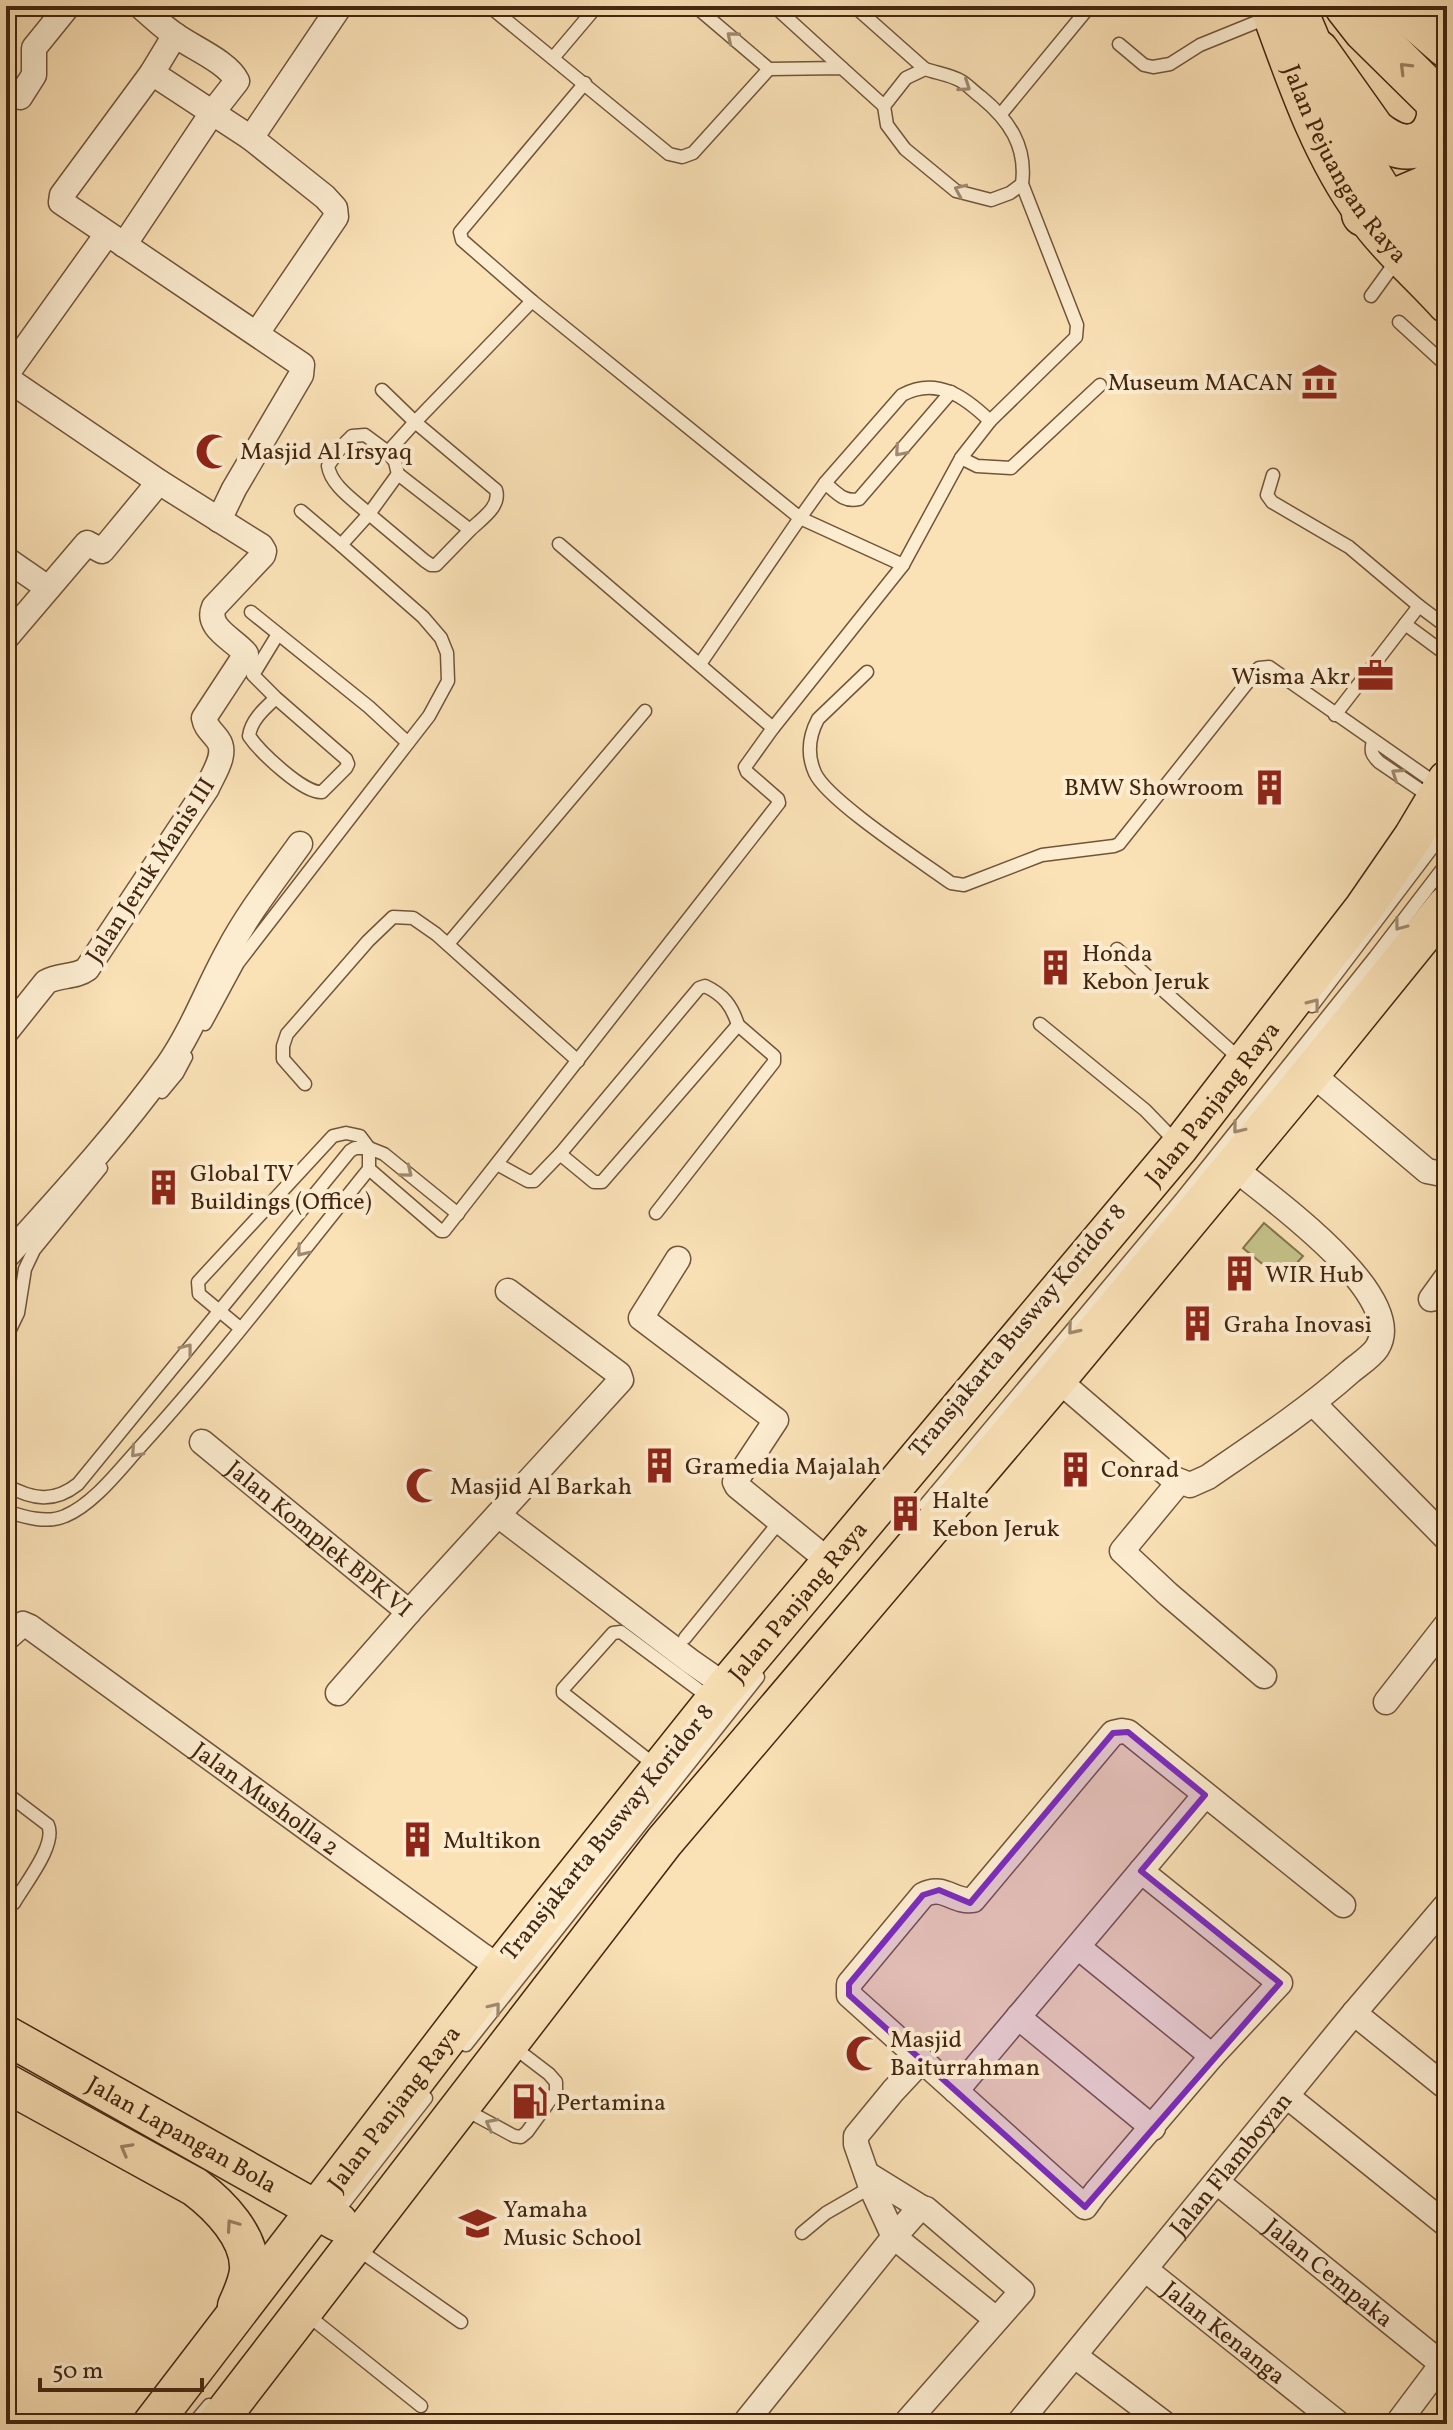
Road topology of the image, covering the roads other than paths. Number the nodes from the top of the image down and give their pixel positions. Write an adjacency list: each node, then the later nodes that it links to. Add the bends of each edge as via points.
1 (68, 6): 23 (street, via 34,48 34,75)
2 (140, 6): 13 (street)
3 (340, 6): 27 (street)
4 (489, 6): 17 (lane)
5 (597, 6): 17 (lane)
6 (695, 6): 19 (lane, one-way to 6)
7 (774, 6): 18 (lane)
8 (854, 6): 20 (lane)
9 (1090, 6): 26 (lane)
10 (1347, 6): 16 (highway, one-way to 10, via 1381,138 1412,146 1422,143 1439,122 1440,106 1434,97)
11 (1402, 6): 15 (highway)
12 (1279, 9): 14 (lane, via 1170,64 1144,65); 16 (main road, Jalan Pejuangan Raya); 31 (main road, Jalan Pejuangan Raya, via 1316,129 1335,167)
13 (175, 35): 21 (street); 25 (street, via 237,81)
14 (1119, 44)
15 (1447, 45)
16 (1317, 52): 31 (main road, Jalan Pejuangan Raya, via 1358,148)
17 (553, 58): 22 (lane)
18 (842, 68): 19 (lane); 24 (lane)
19 (769, 69): 22 (lane, via 693,153 682,157 669,154)
20 (925, 69): 24 (lane, via 906,78); 26 (lane, one-way to 26, via 961,81)
21 (152, 73): 25 (street); 32 (street, via 62,195 65,206)
22 (585, 83): 35 (lane, via 460,232 462,240)
23 (20, 97)
24 (884, 106): 29 (lane, one-way to 24, via 991,200 956,191 897,140)
25 (212, 113): 27 (street); 32 (street)
26 (1001, 114): 29 (lane, via 1021,155)
27 (251, 138): 38 (street, via 325,197 336,217)
28 (1447, 172): 31 (highway, via 1426,188)
29 (1022, 184): 44 (lane, via 1077,325 1076,337)
30 (1447, 197): 33 (highway)
31 (1377, 209): 33 (main road, Jalan Pejuangan Raya)
32 (116, 239): 38 (street); 40 (street)
33 (1428, 261): 34 (lane); 36 (main road, Jalan Pejuangan Raya)
34 (1371, 296)
35 (532, 301): 45 (lane); 54 (lane)
36 (1447, 304)
37 (1399, 322): 39 (lane)
38 (257, 333): 55 (street, via 297,360 301,375)
39 (1447, 366)
40 (6, 377): 50 (street, Jalan Jeruk Manis III)
41 (1100, 385): 47 (lane, via 1011,468 977,466)
42 (382, 390): 45 (lane)
43 (951, 392): 44 (lane); 51 (lane, via 915,388 902,395); 51 (lane, one-way to 51, via 859,499 843,498)
44 (990, 421): 47 (lane)
45 (415, 422): 46 (lane); 56 (lane, via 496,490 496,504)
46 (388, 452): 48 (lane); 53 (lane, via 365,435 352,436 328,466 337,484)
47 (961, 458): 60 (lane)
48 (398, 474): 53 (lane); 56 (lane)
49 (1273, 475): 62 (lane, via 1267,495 1272,502 1349,547)
50 (159, 482): 55 (street, Jalan Jeruk Manis III); 61 (street, via 102,551 87,543)
51 (825, 483): 54 (lane)
52 (301, 511): 58 (lane)
53 (369, 514): 56 (lane, via 431,565); 58 (lane)
54 (800, 518): 60 (lane); 69 (lane)
55 (219, 520): 85 (street, Jalan Jeruk Manis III, via 264,551 210,615 246,654 204,718 219,741 221,757 207,788 87,969 46,982)
56 (470, 530)
57 (559, 544): 69 (lane)
58 (341, 545): 75 (lane, via 423,617 447,653 448,681)
59 (6, 559): 61 (street)
60 (903, 565): 74 (lane)
61 (48, 588): 67 (street)
62 (1419, 606): 64 (lane); 65 (lane)
63 (251, 612): 66 (lane)
64 (1405, 624): 68 (lane); 73 (lane)
65 (1447, 627)
66 (278, 634): 71 (lane, via 253,675); 75 (lane)
67 (6, 638)
68 (1447, 655)
69 (700, 664): 74 (lane)
70 (867, 672): 73 (lane, via 813,729 810,749 816,776 850,809 951,883 964,885 1042,855 1119,844 1259,668 1269,667)
71 (276, 698): 71 (lane, via 346,759 346,768 322,792 312,792 291,776 249,736 261,712)
72 (645, 711): 80 (lane)
73 (1335, 715): 76 (lane, via 1373,741 1371,750 1379,762)
74 (773, 728): 86 (lane, via 745,767 779,803)
75 (408, 743): 105 (lane, via 238,963 177,1074 34,1250 25,1269)
76 (1443, 799): 82 (lane, one-way to 76); 87 (main road, Jalan Panjang Raya)
77 (300, 844): 99 (street, via 228,949 168,1065)
78 (1447, 863): 116 (lane, Transjakarta Busway Koridor 8, one-way to 116, via 1191,1187)
79 (1447, 905): 88 (main road, Jalan Panjang Raya)
80 (448, 944): 86 (lane); 89 (lane, via 413,918 393,917 368,941 287,1034 283,1059)
81 (1117, 949): 87 (lane)
82 (1305, 1015)
83 (1040, 1024): 90 (lane, via 1145,1110)
84 (738, 1025): 92 (lane, via 602,1182 594,1182); 92 (lane, via 724,997 699,988); 97 (lane, via 774,1056 774,1062)
85 (6, 1032)
86 (578, 1061): 93 (lane)
87 (1245, 1064): 90 (main road, Jalan Panjang Raya)
88 (1311, 1073): 94 (main road, Jalan Panjang Raya); 96 (street, via 1427,1171)
89 (305, 1084)
90 (1180, 1146): 119 (main road, Jalan Panjang Raya)
91 (369, 1148): 95 (lane); 98 (lane, one-way to 98, via 384,1154); 104 (lane, via 350,1151); 104 (lane, via 360,1136 333,1136 198,1282 199,1294)
92 (560, 1154): 93 (lane, via 534,1181)
93 (497, 1164): 98 (lane)
94 (1234, 1168): 109 (main road, Jalan Panjang Raya); 110 (street, via 1340,1256 1380,1313 1377,1349)
95 (369, 1169): 98 (lane, via 441,1231); 107 (lane, one-way to 107)
96 (1447, 1175)
97 (656, 1213)
98 (458, 1214)
99 (6, 1257)
100 (678, 1259): 117 (street, via 641,1318 776,1420 735,1482)
101 (1447, 1277): 103 (street)
102 (508, 1291): 115 (street, Jalan Komplek BPK VI, via 621,1380)
103 (1431, 1299)
104 (218, 1310): 107 (lane); 113 (lane, one-way to 104, via 52,1499 78,1484)
105 (18, 1313): 106 (lane); 108 (lane)
106 (6, 1322)
107 (240, 1328): 114 (lane, one-way to 114, via 161,1425 78,1508 51,1520)
108 (6, 1338)
109 (1057, 1379): 112 (street); 142 (main road, Jalan Panjang Raya, via 664,1842)
110 (1313, 1403): 112 (street, via 1208,1477 1190,1485); 118 (street)
111 (202, 1442): 120 (street, Jalan Komplek BPK VI)
112 (1179, 1482): 125 (street, via 1122,1551)
113 (6, 1485)
114 (6, 1511)
115 (498, 1515): 120 (street, Jalan Komplek BPK VI); 127 (street, via 690,1661)
116 (915, 1517)
117 (780, 1521): 119 (street); 122 (lane)
118 (1447, 1539)
119 (830, 1562): 127 (main road, Jalan Panjang Raya)
120 (409, 1612): 126 (street)
121 (1447, 1624): 128 (street)
122 (685, 1638)
123 (6, 1639): 138 (street, Jalan Musholla 2, via 23,1624 30,1627)
124 (769, 1664): 143 (lane, Transjakarta Busway Koridor 8, one-way to 124)
125 (1264, 1676)
126 (338, 1693)
127 (720, 1693): 129 (main road, Jalan Panjang Raya); 129 (lane, via 621,1632 613,1633 563,1689)
128 (1386, 1702)
129 (660, 1769): 138 (main road, Jalan Panjang Raya)
130 (6, 1793): 133 (lane, via 51,1831 48,1846)
131 (1205, 1795): 132 (street); 135 (street); 145 (street, via 1128,1732 1113,1733 973,1900 939,1890 923,1895 848,1990 852,2000)
132 (1141, 1871): 137 (street); 144 (street, via 1280,1983)
133 (14, 1903)
134 (1447, 1904): 136 (street, Jalan Flamboyan)
135 (1343, 1905)
136 (1438, 1932): 139 (street, Jalan Flamboyan)
137 (1078, 1947): 140 (street); 144 (street)
138 (501, 1968): 156 (main road, Jalan Panjang Raya)
139 (1354, 2013): 147 (street); 149 (street, Jalan Flamboyan)
140 (1018, 2017): 148 (street); 151 (street)
141 (6, 2035): 152 (main road, Jalan Lapangan Bola)
142 (509, 2043): 150 (main road, Jalan Panjang Raya); 150 (lane, one-way to 150, via 556,2082 556,2092 527,2132 514,2136)
143 (459, 2054)
144 (1212, 2056): 151 (street)
145 (921, 2061): 148 (street); 153 (street, via 856,2136)
146 (6, 2083): 164 (main road, Jalan Lapangan Bola, one-way to 146, via 249,2270 239,2233 224,2213 195,2187)
147 (1447, 2088)
148 (956, 2091): 151 (street, via 1085,2207)
149 (1288, 2097): 154 (street, Jalan Flamboyan); 157 (street)
150 (445, 2099): 156 (main road, Jalan Panjang Raya)
151 (1153, 2128)
152 (238, 2167): 156 (main road, Jalan Lapangan Bola); 156 (main road, via 276,2176 310,2176 340,2167)
153 (869, 2181): 155 (street); 158 (lane); 159 (street)
154 (1217, 2182): 160 (street, Jalan Flamboyan); 166 (street, Jalan Cempaka)
155 (922, 2208): 159 (street); 162 (street, via 1022,2291)
156 (346, 2214): 161 (main road, Jalan Panjang Raya); 163 (lane); 164 (main road, Jalan Panjang Raya)
157 (1447, 2225)
158 (802, 2233)
159 (894, 2237): 162 (street); 171 (street)
160 (1146, 2270): 165 (street, Jalan Flamboyan); 175 (street, Jalan Kenanga)
161 (302, 2311): 167 (lane); 168 (main road, Jalan Panjang Raya)
162 (996, 2319): 172 (street)
163 (461, 2322)
164 (230, 2324): 169 (main road, Jalan Panjang Raya)
165 (1075, 2356): 173 (street, Jalan Flamboyan); 174 (street)
166 (1444, 2364): 176 (street)
167 (421, 2406)
168 (218, 2407): 170 (lane)
169 (152, 2424)
170 (193, 2424)
171 (744, 2424)
172 (905, 2424)
173 (1018, 2424)
174 (1165, 2424)
175 (1339, 2424)
176 (1397, 2424)

